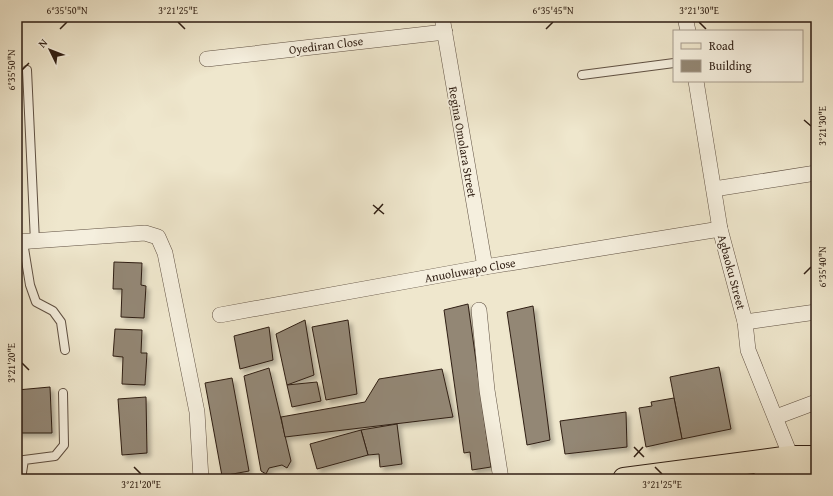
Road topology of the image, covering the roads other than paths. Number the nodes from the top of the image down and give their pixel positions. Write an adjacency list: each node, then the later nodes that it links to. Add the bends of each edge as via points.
1 (442, 17): 4 (street, Regina Omolara Street)
2 (686, 17): 3 (street)
3 (688, 30)
4 (445, 32): 5 (street, Oyediran Close); 14 (street, Regina Omolara Street)
5 (207, 59)
6 (673, 63): 8 (lane)
7 (27, 70): 13 (lane)
8 (582, 75)
9 (696, 82): 11 (street, Agbaoku Street)
10 (816, 173): 11 (street)
11 (714, 189): 12 (street, Agbaoku Street)
12 (720, 229): 14 (street, Anuoluwapo Close); 18 (street, Agbaoku Street)
13 (25, 242): 19 (lane, via 30,285 36,302 52,311 61,322); 28 (street, via 144,233 158,237 165,253 197,412)
14 (485, 267): 17 (street, Anuoluwapo Close)
15 (479, 310): 29 (street, via 487,390)
16 (816, 312): 18 (street)
17 (220, 315)
18 (745, 322): 22 (street, Agbaoku Street, via 748,350)
19 (65, 350)
20 (63, 393): 25 (lane, via 64,445 55,456)
21 (816, 402): 22 (street)
22 (776, 417): 23 (street, Agbaoku Street)
23 (791, 457): 24 (main road); 30 (main road)
24 (816, 457)
25 (21, 460): 27 (lane)
26 (816, 475): 31 (main road)
27 (21, 479)
28 (201, 479)
29 (501, 479)
30 (624, 479)
31 (764, 479)

